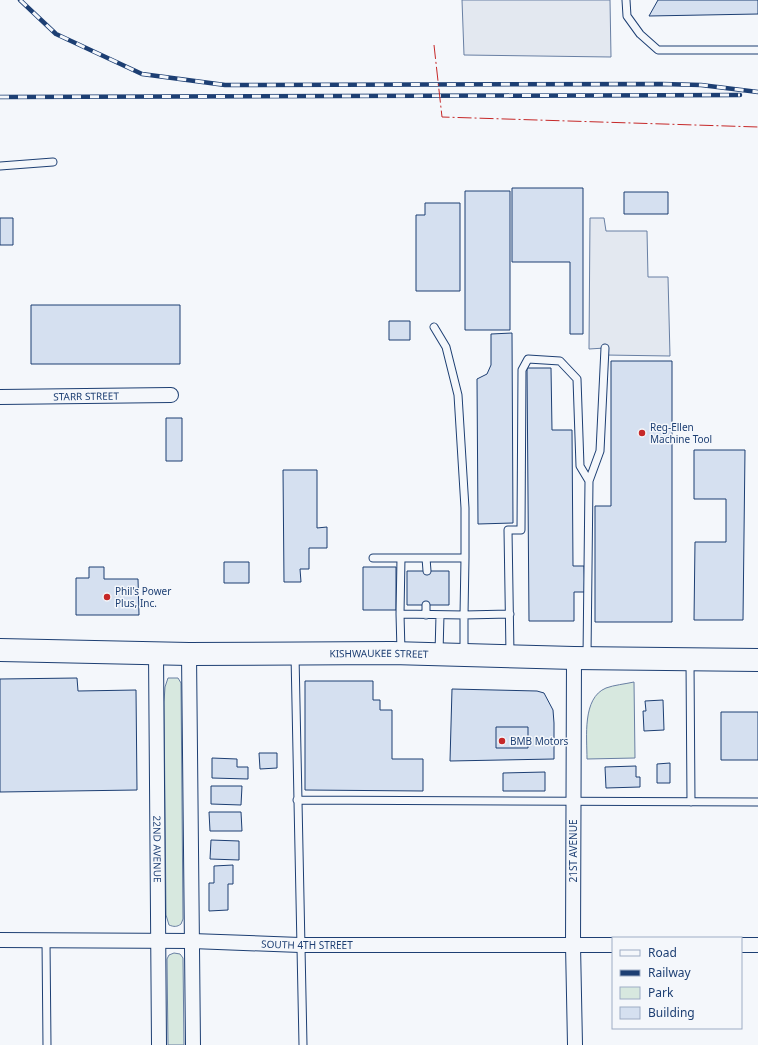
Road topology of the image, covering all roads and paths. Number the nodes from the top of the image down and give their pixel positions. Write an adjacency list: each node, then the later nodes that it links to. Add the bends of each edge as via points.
1 (626, 0): 2 (lane, via 627,16 640,34 658,50)
2 (758, 50)
3 (53, 162): 4 (lane)
4 (0, 166)
5 (434, 328): 13 (lane, via 446,347 458,395 465,508)
6 (605, 348): 9 (lane, via 600,451)
7 (172, 396): 8 (street, STARR STREET)
8 (0, 397)
9 (589, 482): 17 (lane, via 580,466 577,379 560,362 528,359 522,370 521,530 508,530); 29 (lane)
10 (374, 558): 11 (lane)
11 (401, 558): 12 (lane); 16 (lane)
12 (426, 558): 13 (lane); 14 (lane)
13 (465, 558): 20 (lane)
14 (426, 571)
15 (426, 605): 18 (lane)
16 (400, 614): 18 (lane); 24 (lane)
17 (510, 614): 20 (lane); 28 (lane)
18 (426, 615): 19 (lane)
19 (440, 615): 20 (lane); 26 (lane)
20 (464, 616): 27 (lane)
21 (0, 650): 22 (main road, KISHWAUKEE STREET)
22 (156, 653): 25 (main road, KISHWAUKEE STREET); 38 (street, 22ND AVENUE)
23 (295, 653): 24 (main road, KISHWAUKEE STREET); 25 (main road, KISHWAUKEE STREET); 32 (lane)
24 (402, 653): 26 (main road, KISHWAUKEE STREET)
25 (189, 654): 39 (street)
26 (439, 654): 27 (main road, KISHWAUKEE STREET)
27 (464, 655): 28 (main road, KISHWAUKEE STREET)
28 (510, 656): 29 (main road, KISHWAUKEE STREET)
29 (580, 658): 30 (main road, KISHWAUKEE STREET); 33 (street, 21ST AVENUE)
30 (690, 659): 31 (main road, KISHWAUKEE STREET); 34 (lane)
31 (758, 660)
32 (297, 800): 33 (lane); 40 (lane)
33 (573, 801): 34 (lane); 41 (street, 21ST AVENUE)
34 (691, 802): 35 (lane)
35 (758, 802)
36 (0, 940): 37 (street, SOUTH 4TH STREET)
37 (46, 940): 38 (street, SOUTH 4TH STREET); 45 (lane)
38 (158, 940): 39 (street, SOUTH 4TH STREET); 46 (street, 22ND AVENUE)
39 (192, 940): 40 (street, SOUTH 4TH STREET); 47 (street)
40 (300, 945): 41 (street, SOUTH 4TH STREET); 48 (lane)
41 (573, 945): 42 (street, SOUTH 4TH STREET); 49 (street, 21ST AVENUE)
42 (612, 945)
43 (742, 945): 44 (street)
44 (758, 945)
45 (47, 1045)
46 (158, 1045)
47 (193, 1045)
48 (303, 1045)
49 (575, 1045)

